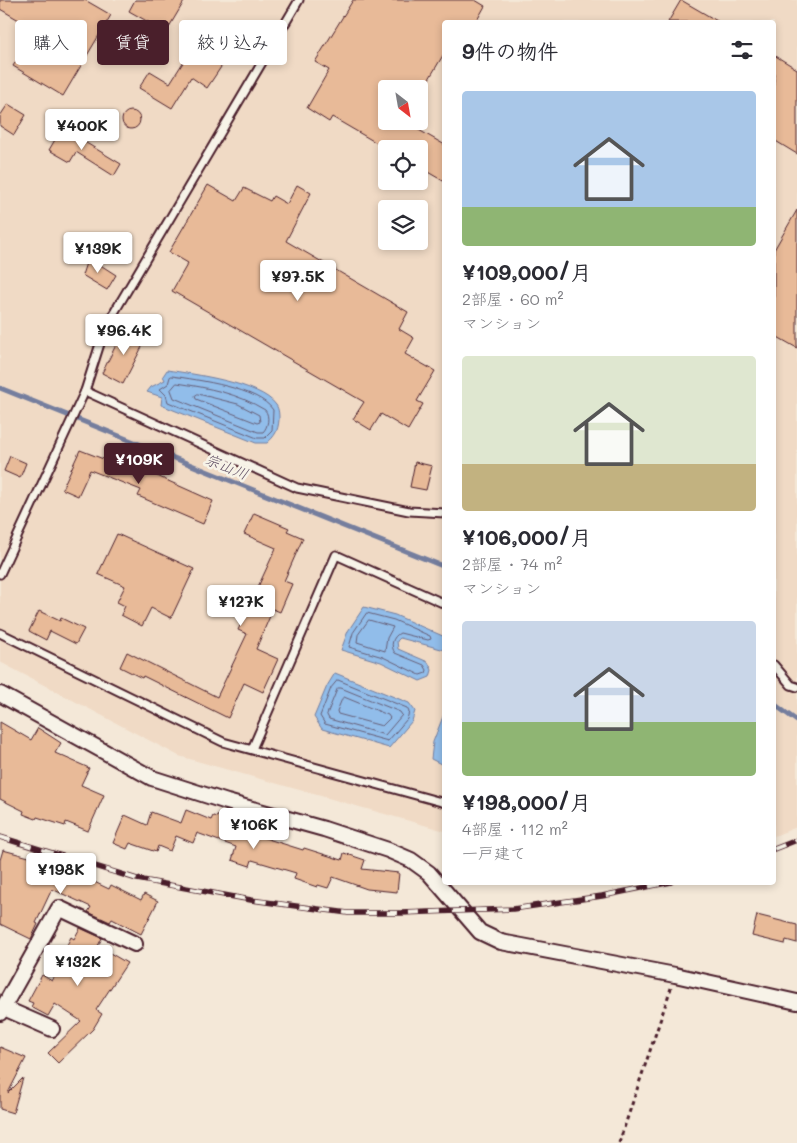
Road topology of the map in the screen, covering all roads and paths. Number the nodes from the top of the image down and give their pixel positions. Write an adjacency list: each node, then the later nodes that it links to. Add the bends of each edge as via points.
1 (299, 0): 2 (lane, via 105,328)
2 (85, 391): 3 (lane, via 296,488 409,511); 4 (lane)
3 (442, 513)
4 (0, 574)
5 (442, 603): 10 (lane, via 336,555)
6 (0, 633): 10 (lane, via 223,742)
7 (776, 667): 8 (lane, via 791,685)
8 (797, 687)
9 (0, 694): 13 (street, via 152,778 324,829 410,860 429,873 480,932 500,942)
10 (252, 749): 11 (lane)
11 (442, 802)
12 (135, 944): 15 (street, via 59,908)
13 (675, 975): 14 (street); 17 (path)
14 (797, 1002)
15 (2, 1011): 16 (street)
16 (52, 1029)
17 (619, 1143)

